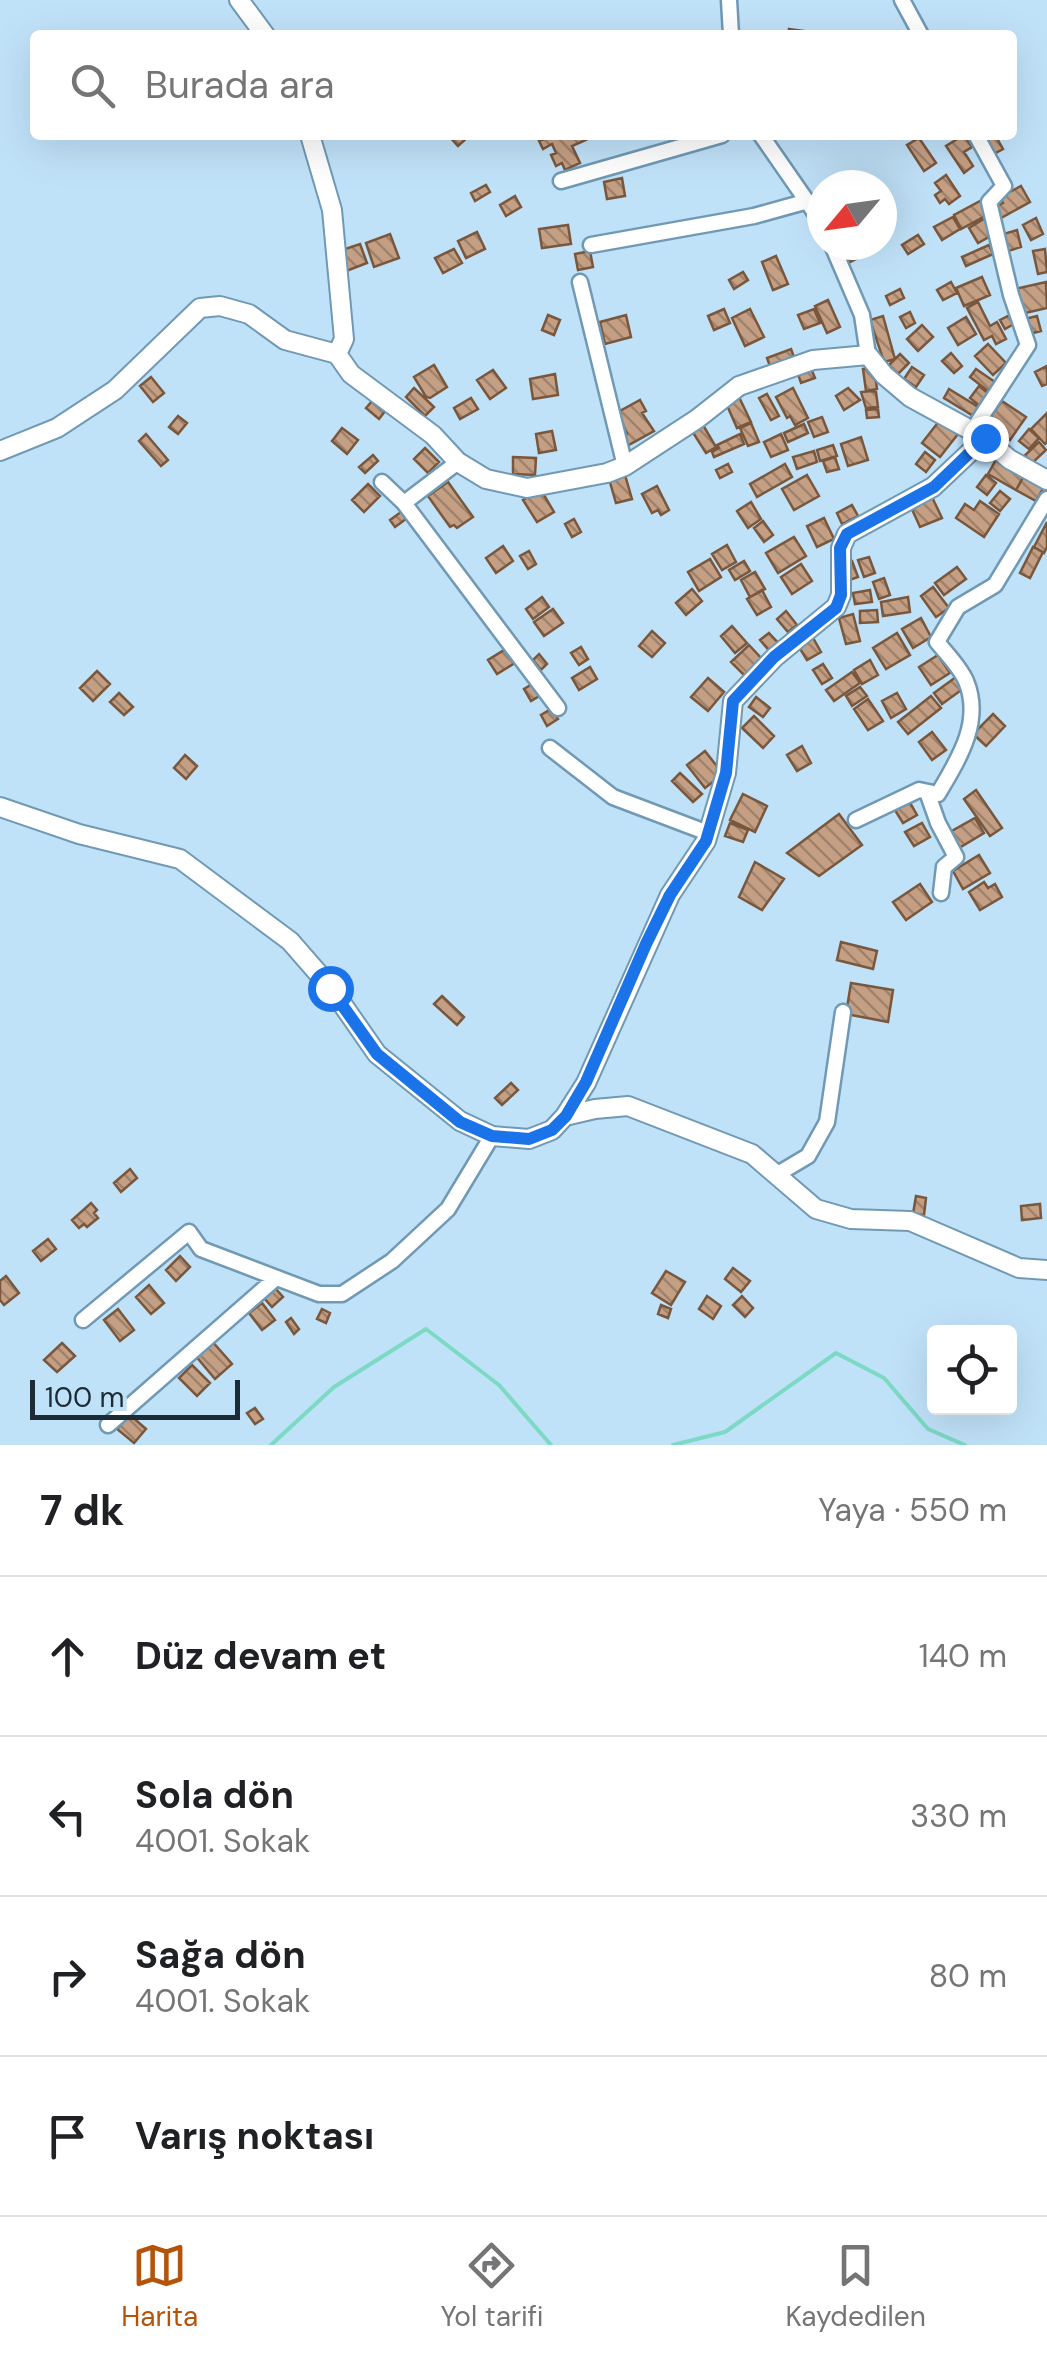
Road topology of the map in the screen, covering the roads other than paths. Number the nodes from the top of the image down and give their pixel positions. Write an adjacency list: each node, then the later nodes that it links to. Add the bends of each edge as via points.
1 (239, 0): 4 (street)
2 (729, 0): 5 (street)
3 (902, 0): 6 (street)
4 (260, 30)
5 (731, 30)
6 (918, 30)
7 (311, 140): 17 (street, via 332,210 344,339)
8 (704, 140): 11 (street)
9 (765, 140): 12 (street)
10 (979, 140): 19 (street, via 1004,186 989,202 1028,345)
11 (561, 181)
12 (807, 200)
13 (807, 201): 14 (street)
14 (590, 245)
15 (838, 260): 18 (street, via 862,315)
16 (580, 282): 22 (street)
17 (337, 354): 20 (street, via 285,340 249,314 200,308 116,390 57,428); 21 (street)
18 (868, 356): 19 (street, via 910,397); 22 (street, via 813,360 739,386)
19 (978, 434): 23 (street); 32 (street, via 934,487 847,534 836,608 774,657 733,701 729,759)
20 (0, 451)
21 (458, 462): 22 (street, via 486,478 527,488); 26 (street)
22 (625, 466)
23 (1047, 480)
24 (382, 482): 26 (street)
25 (1047, 499): 29 (street, via 995,585 958,606 937,642 965,678 972,699 968,741 938,794)
26 (404, 503): 27 (street)
27 (558, 708)
28 (550, 748): 32 (street, via 613,797)
29 (927, 792): 31 (street); 33 (street, via 956,857 944,867)
30 (0, 807): 36 (street, via 180,859 290,941 377,1054 460,1122)
31 (856, 820)
32 (708, 833): 35 (street, via 670,895)
33 (941, 893)
34 (843, 1012): 37 (street, via 827,1122 808,1156)
35 (566, 1116): 36 (street, via 529,1139); 37 (street, via 628,1106 752,1154)
36 (492, 1136): 39 (street, via 448,1208 359,1283 342,1294 319,1294)
37 (776, 1174): 38 (street, via 816,1209 852,1219 910,1221 1019,1268)
38 (1047, 1270)
39 (276, 1278): 40 (street, via 201,1249 189,1232); 41 (street)
40 (83, 1320)
41 (108, 1425)

